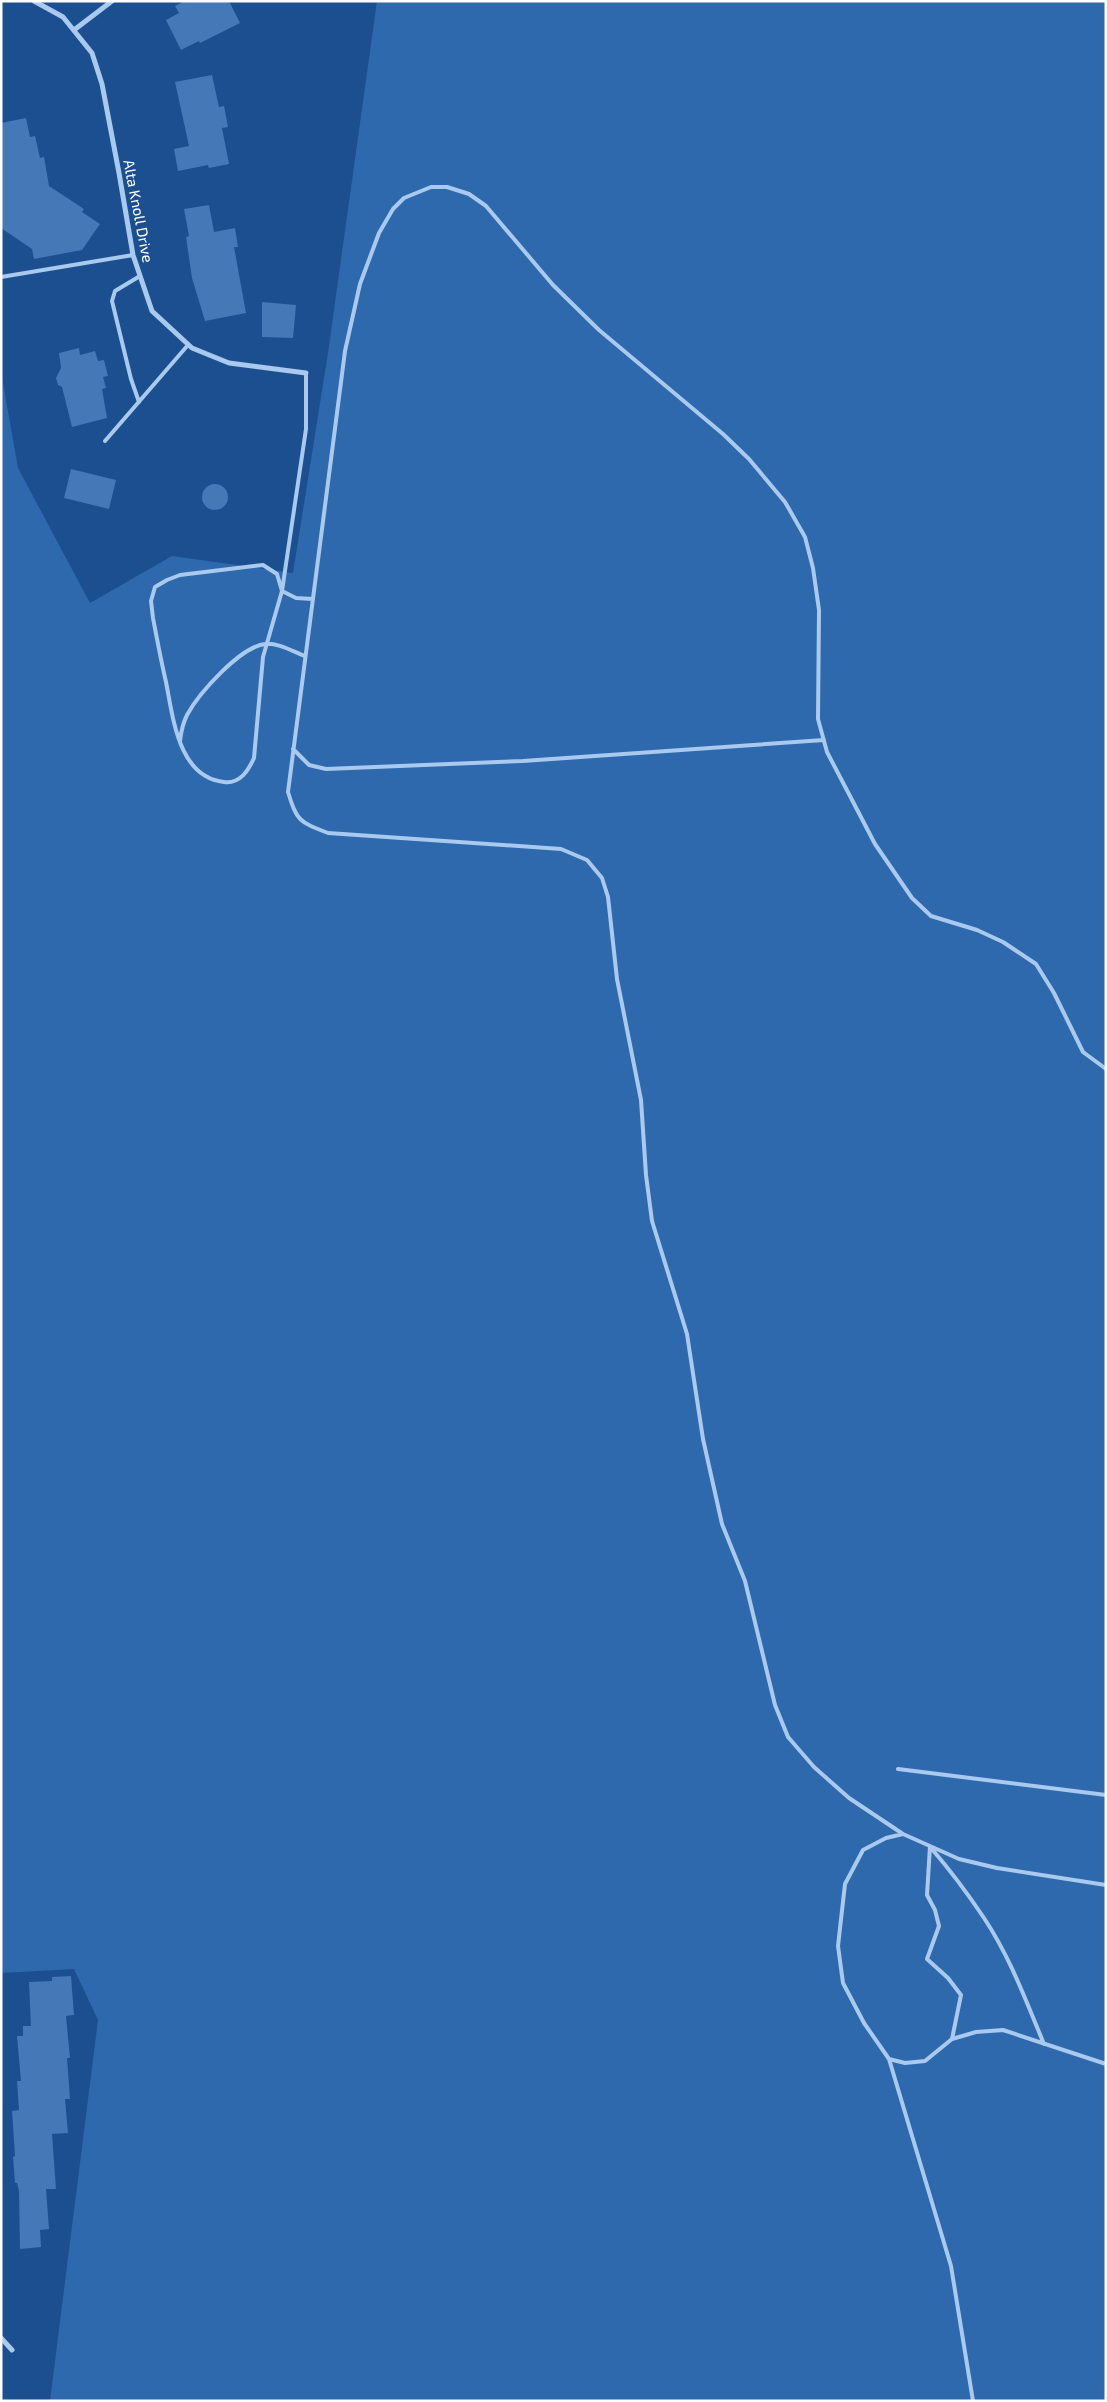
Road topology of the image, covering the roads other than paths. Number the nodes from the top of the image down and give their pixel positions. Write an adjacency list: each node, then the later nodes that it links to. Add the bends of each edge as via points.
1 (34, 1): 3 (street, Alta Knoll Drive, via 63,17)
2 (112, 1): 3 (street)
3 (74, 30): 4 (street, Alta Knoll Drive, via 92,53 102,84)
4 (132, 255): 5 (street, Alta Knoll Drive); 6 (lane)
5 (140, 276): 7 (street, Alta Knoll Drive, via 152,311); 9 (lane, via 115,291 112,301)
6 (1, 277)
7 (188, 345): 8 (street, Alta Knoll Drive, via 229,363); 9 (lane)
8 (306, 373): 11 (lane, via 306,429)
9 (139, 402): 10 (lane)
10 (105, 441)
11 (282, 591): 12 (lane, via 296,598); 13 (lane); 16 (lane, via 277,574 263,565 180,575 155,587 151,601 153,618)
12 (313, 599): 14 (lane); 15 (lane, via 345,351 360,284 379,233 398,204 404,198 431,187 447,187 469,194 486,206 553,285 592,324 723,434 785,502 805,537 813,568 819,610 818,719)
13 (268, 643): 14 (lane); 16 (lane, via 253,646 199,697 187,715); 16 (lane, via 262,666 254,758 248,772 239,779 225,782 211,778 195,768)
14 (306, 656): 17 (lane)
15 (824, 740): 17 (lane, via 523,761 326,770 309,765); 18 (lane, via 827,752 875,844 912,898 930,916 977,930 1003,942 1036,964 1083,1052)
16 (180, 742)
17 (293, 749): 21 (lane, via 288,792 295,815 307,825 328,833 561,849 587,860 602,878 608,897 617,979 641,1100 652,1221 687,1334 703,1439 722,1524 745,1581 775,1705 788,1738 814,1766 849,1798)
18 (1106, 1069)
19 (898, 1770): 20 (lane)
20 (1106, 1794)
21 (903, 1834): 22 (lane); 26 (lane, via 886,1838 863,1850 845,1884 838,1946 843,1982 864,2023)
22 (930, 1846): 23 (lane, via 959,1859 997,1868); 24 (lane, via 927,1895 939,1926 927,1959 962,1995); 25 (lane, via 986,1920 1019,1984)
23 (1106, 1885)
24 (952, 2040): 25 (lane, via 976,2032 1003,2030); 26 (lane, via 925,2061 905,2063)
25 (1044, 2044): 27 (lane)
26 (889, 2059): 30 (lane, via 951,2266)
27 (1106, 2064)
28 (1, 2338): 29 (street)
29 (12, 2350)
30 (973, 2401)

